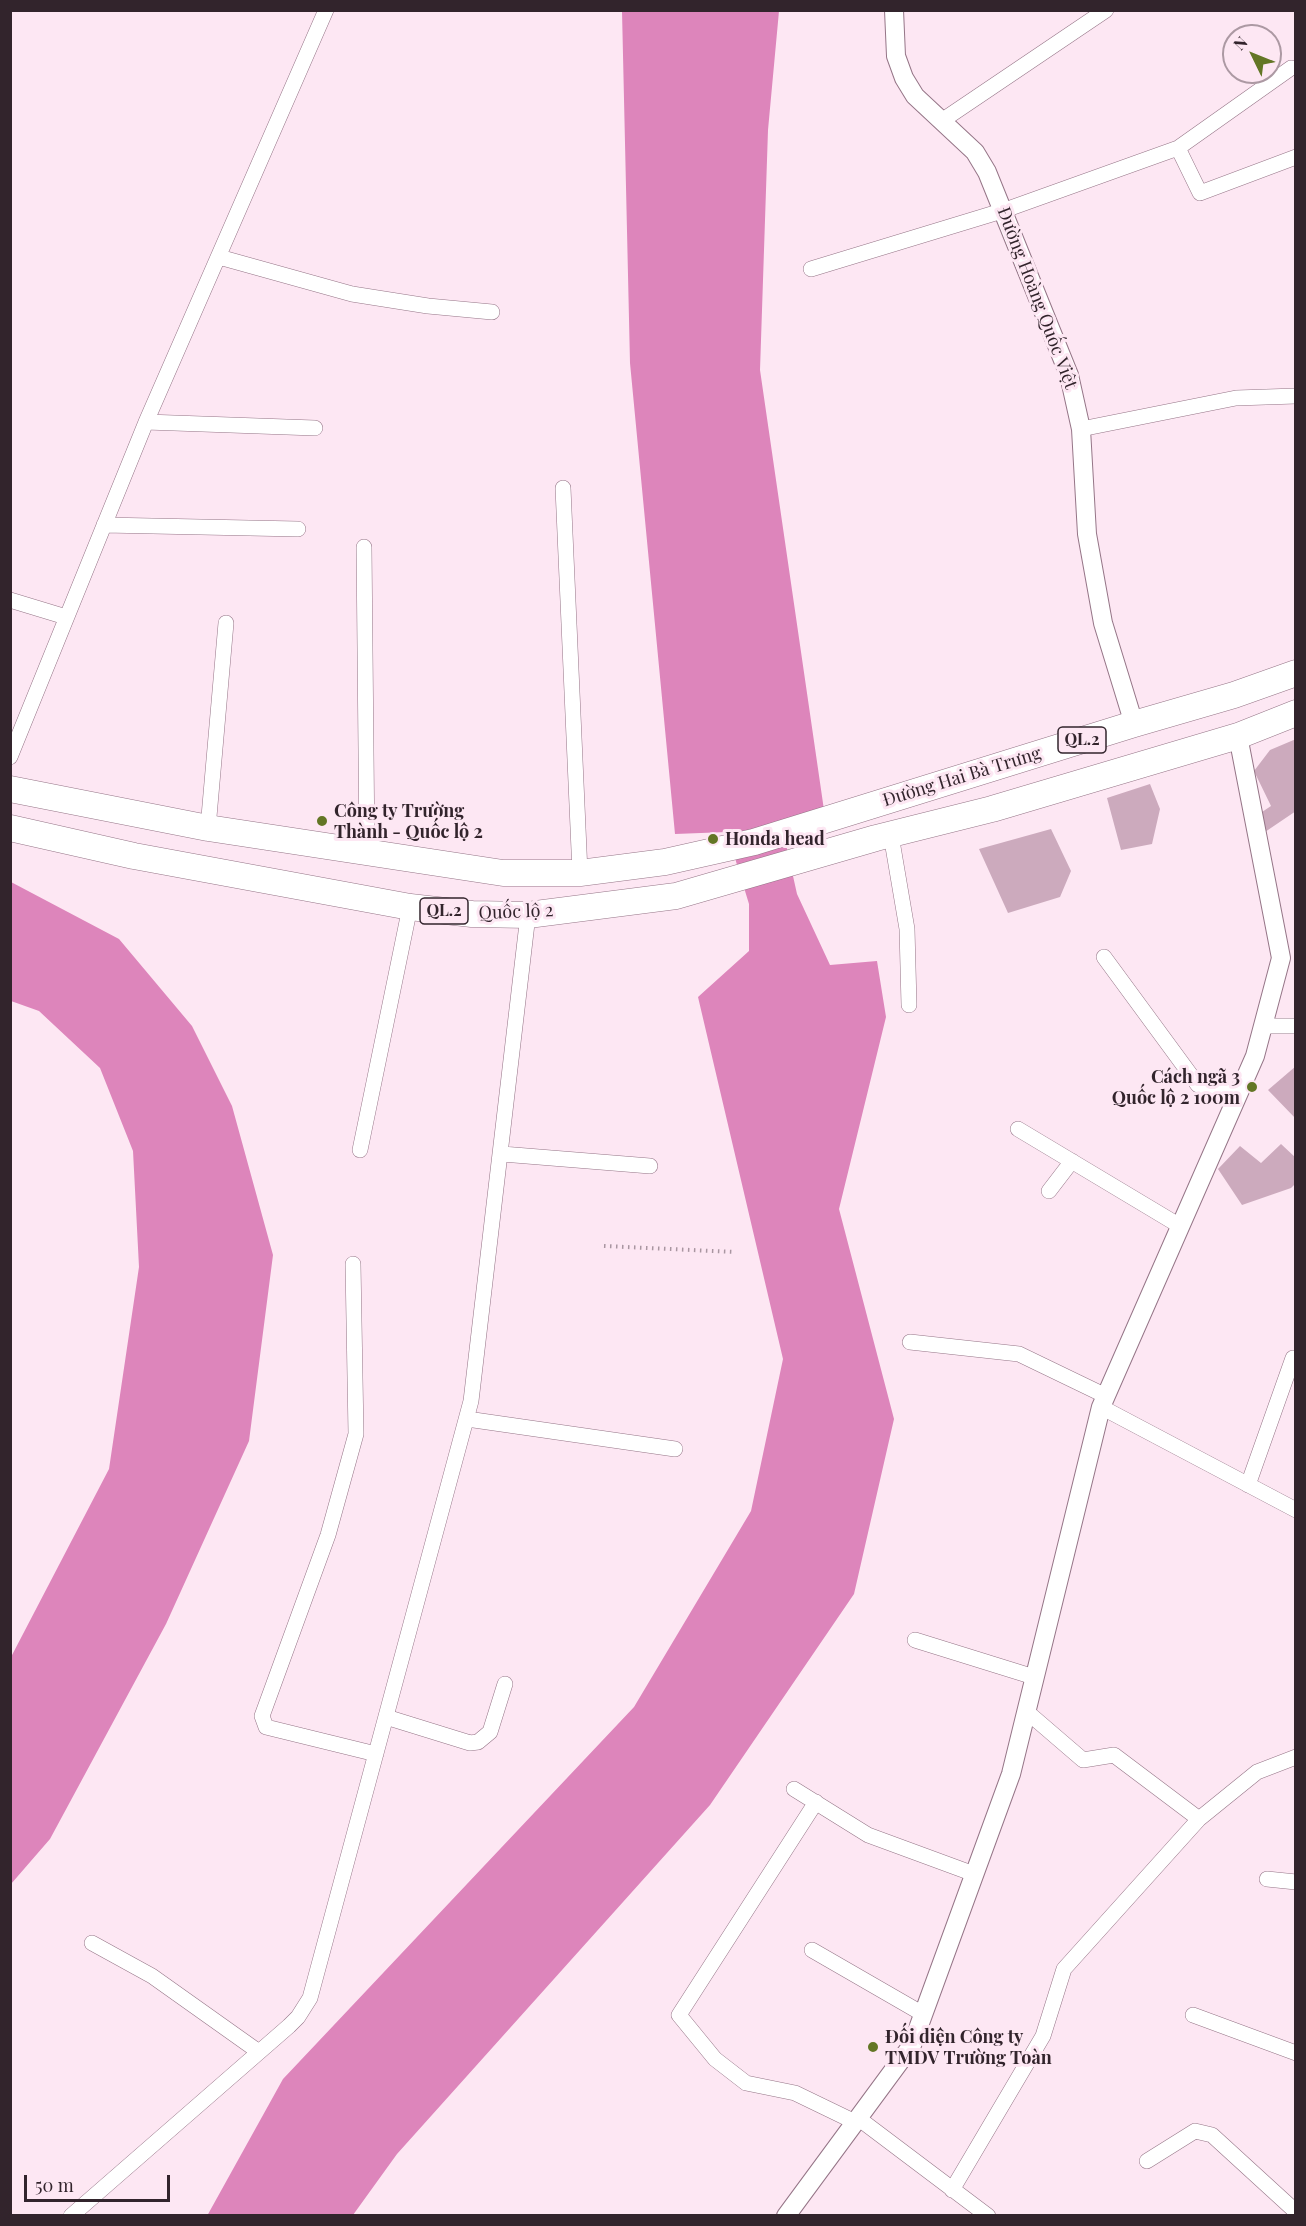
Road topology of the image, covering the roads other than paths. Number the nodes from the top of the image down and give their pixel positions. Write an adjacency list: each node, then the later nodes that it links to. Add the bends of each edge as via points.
1 (326, 10): 9 (street)
2 (894, 10): 5 (street, Đường Hoàng Quốc Việt, via 896,56 904,78 915,96)
3 (1106, 10): 5 (street)
4 (1291, 68): 6 (street)
5 (943, 120): 8 (street, Đường Hoàng Quốc Việt, via 975,152)
6 (1178, 148): 7 (street, via 1200,193); 8 (street)
7 (1296, 157)
8 (1005, 210): 10 (street); 15 (street, Đường Hoàng Quốc Việt, via 1069,375)
9 (219, 256): 11 (street, via 352,294); 13 (street)
10 (811, 269)
11 (492, 312)
12 (1296, 396): 15 (street, via 1236,398)
13 (146, 422): 14 (street); 17 (street)
14 (315, 428)
15 (1081, 429): 25 (street, Đường Hoàng Quốc Việt, via 1089,545 1103,623)
16 (563, 488): 34 (street)
17 (104, 525): 18 (street); 21 (street)
18 (298, 529)
19 (364, 547): 33 (street)
20 (10, 600): 21 (street)
21 (66, 617): 27 (street)
22 (226, 623): 31 (street)
23 (1296, 674): 25 (highway, Đường Hai Bà Trưng / QL.2)
24 (1296, 712): 26 (highway, Đường Hai Bà Trưng / QL.2)
25 (1134, 723): 29 (highway, Đường Hai Bà Trưng / QL.2)
26 (1238, 736): 32 (highway, Đường Hai Bà Trưng / QL.2); 39 (street, via 1281,958)
27 (10, 757)
28 (10, 789): 31 (highway, Quốc lộ 2 / QL.2)
29 (869, 806): 34 (highway, Quốc lộ 2 / QL.2, via 754,842 687,857)
30 (10, 828): 35 (highway, Quốc lộ 2 / QL.2, via 134,856)
31 (208, 828): 33 (highway, Quốc lộ 2 / QL.2)
32 (883, 837): 36 (highway, Quốc lộ 2 / QL.2, via 676,896); 38 (street, via 907,929)
33 (367, 853): 34 (highway, Quốc lộ 2 / QL.2, via 503,873)
34 (580, 873)
35 (410, 907): 36 (highway, Quốc lộ 2 / QL.2); 43 (street)
36 (528, 915): 44 (street)
37 (1104, 957): 41 (street, via 1198,1085)
38 (909, 1005)
39 (1263, 1026): 40 (street); 41 (street)
40 (1296, 1026)
41 (1238, 1094): 48 (street)
42 (1018, 1129): 45 (street)
43 (360, 1149)
44 (502, 1154): 46 (street); 53 (street)
45 (1072, 1161): 47 (street); 48 (street)
46 (650, 1166)
47 (1049, 1191)
48 (1180, 1226): 52 (street)
49 (353, 1264): 62 (street, via 356,1434 328,1535 262,1716 266,1727)
50 (910, 1341): 52 (street, via 1019,1354)
51 (1293, 1358): 55 (street)
52 (1104, 1402): 55 (street); 58 (street)
53 (467, 1419): 54 (street); 61 (street)
54 (675, 1449)
55 (1248, 1485): 56 (street)
56 (1296, 1510)
57 (915, 1640): 58 (street)
58 (1034, 1677): 60 (street)
59 (505, 1684): 61 (street, via 490,1732 478,1742 470,1743)
60 (1026, 1711): 66 (street, via 1083,1760 1114,1755); 67 (street, via 1011,1774)
61 (386, 1717): 62 (street)
62 (376, 1754): 74 (street, via 310,1998 298,2017)
63 (1296, 1757): 66 (street, via 1257,1772)
64 (794, 1789): 65 (street)
65 (816, 1802): 67 (street, via 868,1835); 76 (street, via 679,2015 715,2059 746,2083 795,2093)
66 (1199, 1819): 78 (street, via 1064,1969 1043,2036)
67 (974, 1874): 72 (street)
68 (1267, 1880): 69 (street)
69 (1296, 1882)
70 (92, 1943): 74 (street, via 166,1985)
71 (812, 1950): 72 (street)
72 (923, 2014): 76 (street, via 912,2045)
73 (1193, 2015): 75 (street)
74 (259, 2052): 80 (street)
75 (1296, 2053)
76 (856, 2120): 78 (street); 81 (street)
77 (1147, 2161): 79 (street, via 1195,2131 1212,2135)
78 (952, 2190): 82 (street)
79 (1293, 2212)
80 (71, 2216)
81 (786, 2216)
82 (988, 2216)

